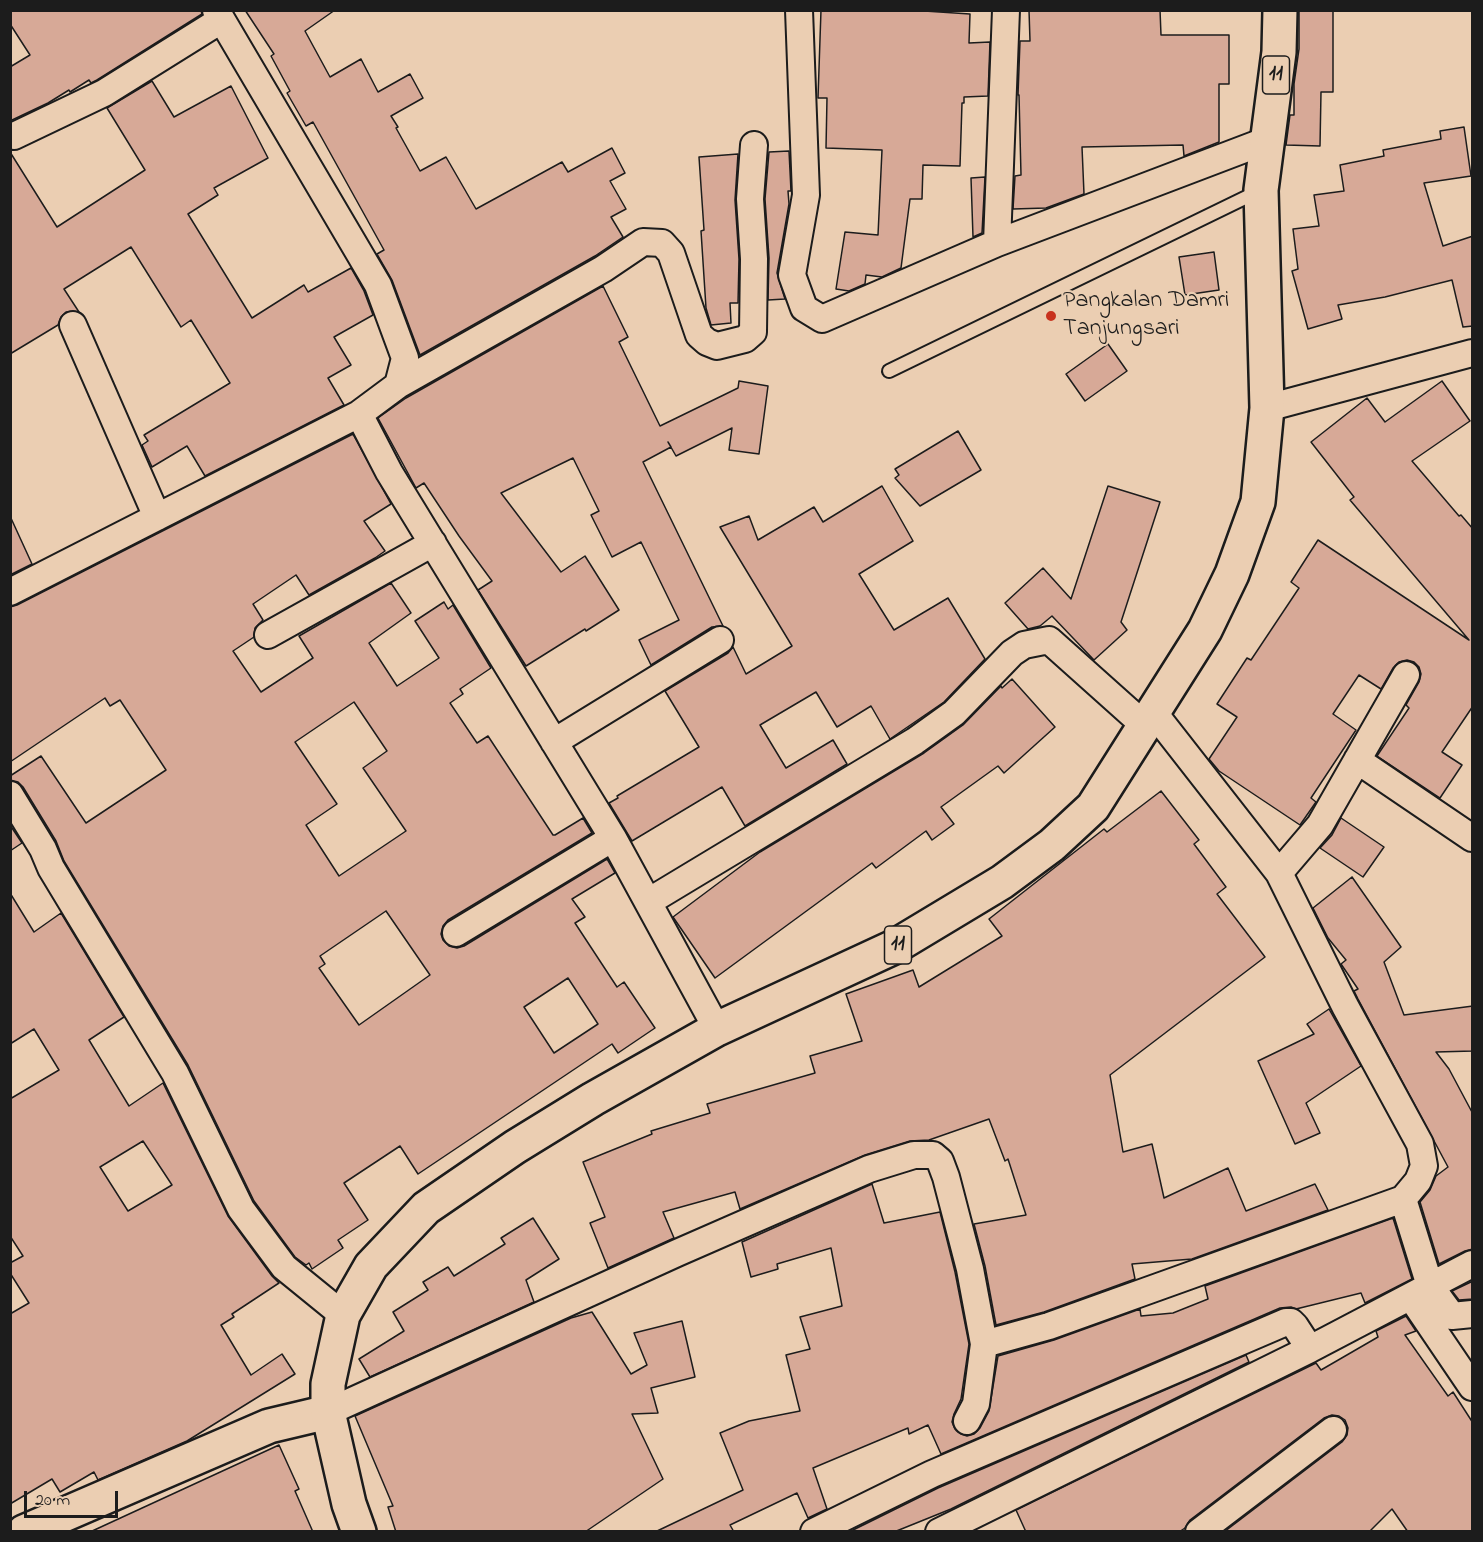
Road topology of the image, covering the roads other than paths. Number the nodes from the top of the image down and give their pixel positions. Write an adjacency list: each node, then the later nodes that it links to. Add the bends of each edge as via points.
1 (799, 10): 9 (street, via 806,195 792,275 804,308 822,319)
2 (1006, 10): 9 (street)
3 (1280, 10): 6 (main road, 11)
4 (219, 15): 5 (street, via 104,93); 13 (street, via 378,285 405,358)
5 (14, 136)
6 (1268, 140): 8 (main road, 11); 9 (street)
7 (754, 145): 13 (street, via 750,199 753,332 745,339 717,346 699,335 671,253 662,243 643,242 603,269)
8 (1261, 190): 12 (lane); 14 (main road, 11)
9 (997, 243)
10 (73, 326): 16 (street)
11 (1473, 353): 14 (street)
12 (889, 370)
13 (398, 385): 15 (street)
14 (1267, 408): 22 (main road, 11, via 1258,502 1232,574 1205,630)
15 (359, 414): 16 (street); 17 (street)
16 (157, 517): 18 (street)
17 (433, 543): 19 (street); 23 (street)
18 (10, 592)
19 (268, 635)
20 (720, 640): 23 (street)
21 (1407, 675): 24 (street)
22 (1149, 719): 28 (street); 29 (street, via 1050,639 1024,645 1006,658 954,713 915,741); 31 (main road, 11, via 1093,807 1052,845 1002,882 894,947)
23 (554, 742): 26 (street)
24 (1357, 760): 27 (street); 28 (street, via 1320,825)
25 (10, 795): 36 (street, via 175,1073 241,1209 284,1267)
26 (613, 838): 29 (street); 30 (street)
27 (1473, 838)
28 (1279, 873): 32 (street, via 1420,1144 1424,1166)
29 (648, 902): 31 (street)
30 (456, 933)
31 (717, 1029): 36 (main road, 11, via 554,1123 426,1208 371,1266)
32 (1403, 1199): 34 (street); 37 (street, via 1060,1322)
33 (1473, 1264): 34 (street)
34 (1421, 1291): 35 (street, via 1452,1316); 38 (street); 39 (street)
35 (1473, 1314)
36 (343, 1315): 40 (main road, 11, via 328,1384)
37 (984, 1344): 40 (street, via 946,1177 933,1155 914,1155 869,1169 688,1248); 41 (street, via 976,1404)
38 (1310, 1349): 45 (street, via 1295,1326 1286,1322 932,1474); 46 (street)
39 (1473, 1388)
40 (328, 1412): 43 (main road, via 269,1426); 44 (main road, 11)
41 (967, 1421)
42 (1333, 1430): 47 (street)
43 (24, 1532)
44 (359, 1532)
45 (814, 1532)
46 (939, 1532)
47 (1198, 1532)

